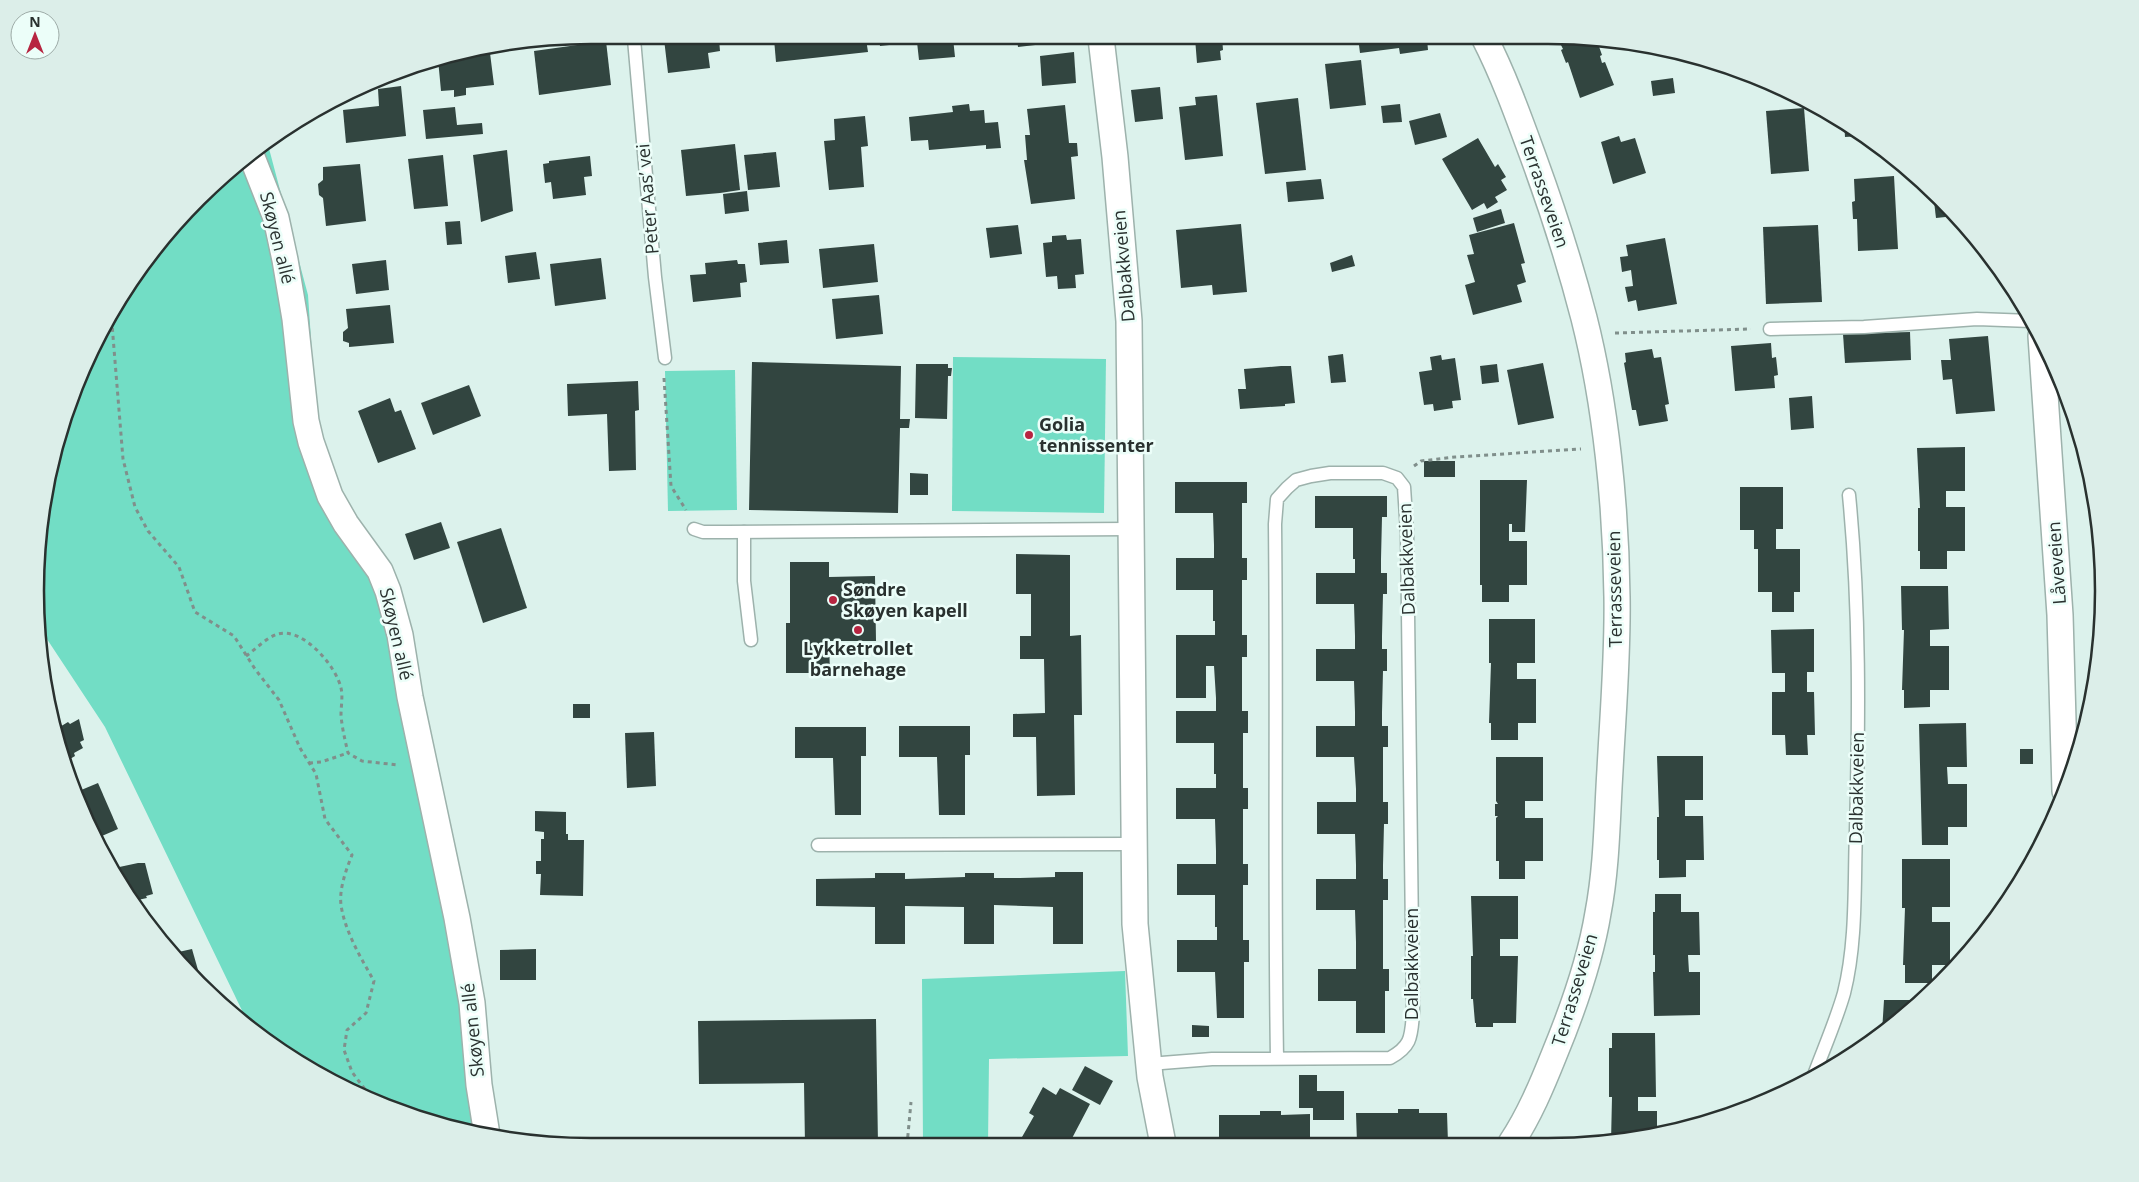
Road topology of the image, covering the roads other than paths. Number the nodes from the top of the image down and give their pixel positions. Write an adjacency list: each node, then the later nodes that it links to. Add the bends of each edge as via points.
1 (634, 44): 8 (lane, Peter Aas’ vei)
2 (1102, 44): 11 (street, Dalbakkveien, via 1129,321)
3 (1487, 44): 22 (street, Terrasseveien, via 1556,219 1587,334 1606,447 1617,597 1604,864 1598,913 1571,1015 1543,1083)
4 (253, 161): 20 (street, Skøyen allé, via 276,218 285,260 311,442 330,496 380,571 400,635 410,697 458,918 472,1003)
5 (2024, 321): 6 (lane, via 1978,319 1864,327)
6 (1770, 329)
7 (2042, 356): 14 (street, Låveveien, via 2060,615)
8 (665, 358)
9 (1849, 495): 19 (lane, Dalbakkveien, via 1854,538 1858,687 1854,913 1844,993)
10 (694, 529): 12 (lane)
11 (1130, 529): 12 (lane); 15 (street, Dalbakkveien)
12 (744, 532): 13 (lane, via 744,581)
13 (751, 640)
14 (2064, 771)
15 (1134, 844): 16 (lane); 18 (street, Dalbakkveien, via 1135,924)
16 (818, 846)
17 (1277, 1058): 17 (lane, Dalbakkveien, via 1390,1058 1403,1050 1412,1034 1407,532 1404,488 1397,478 1383,473 1311,476 1296,480 1277,499); 18 (lane, Dalbakkveien)
18 (1149, 1064): 21 (street, Dalbakkveien)
19 (1817, 1068)
20 (486, 1128)
21 (1162, 1138)
22 (1514, 1138)

